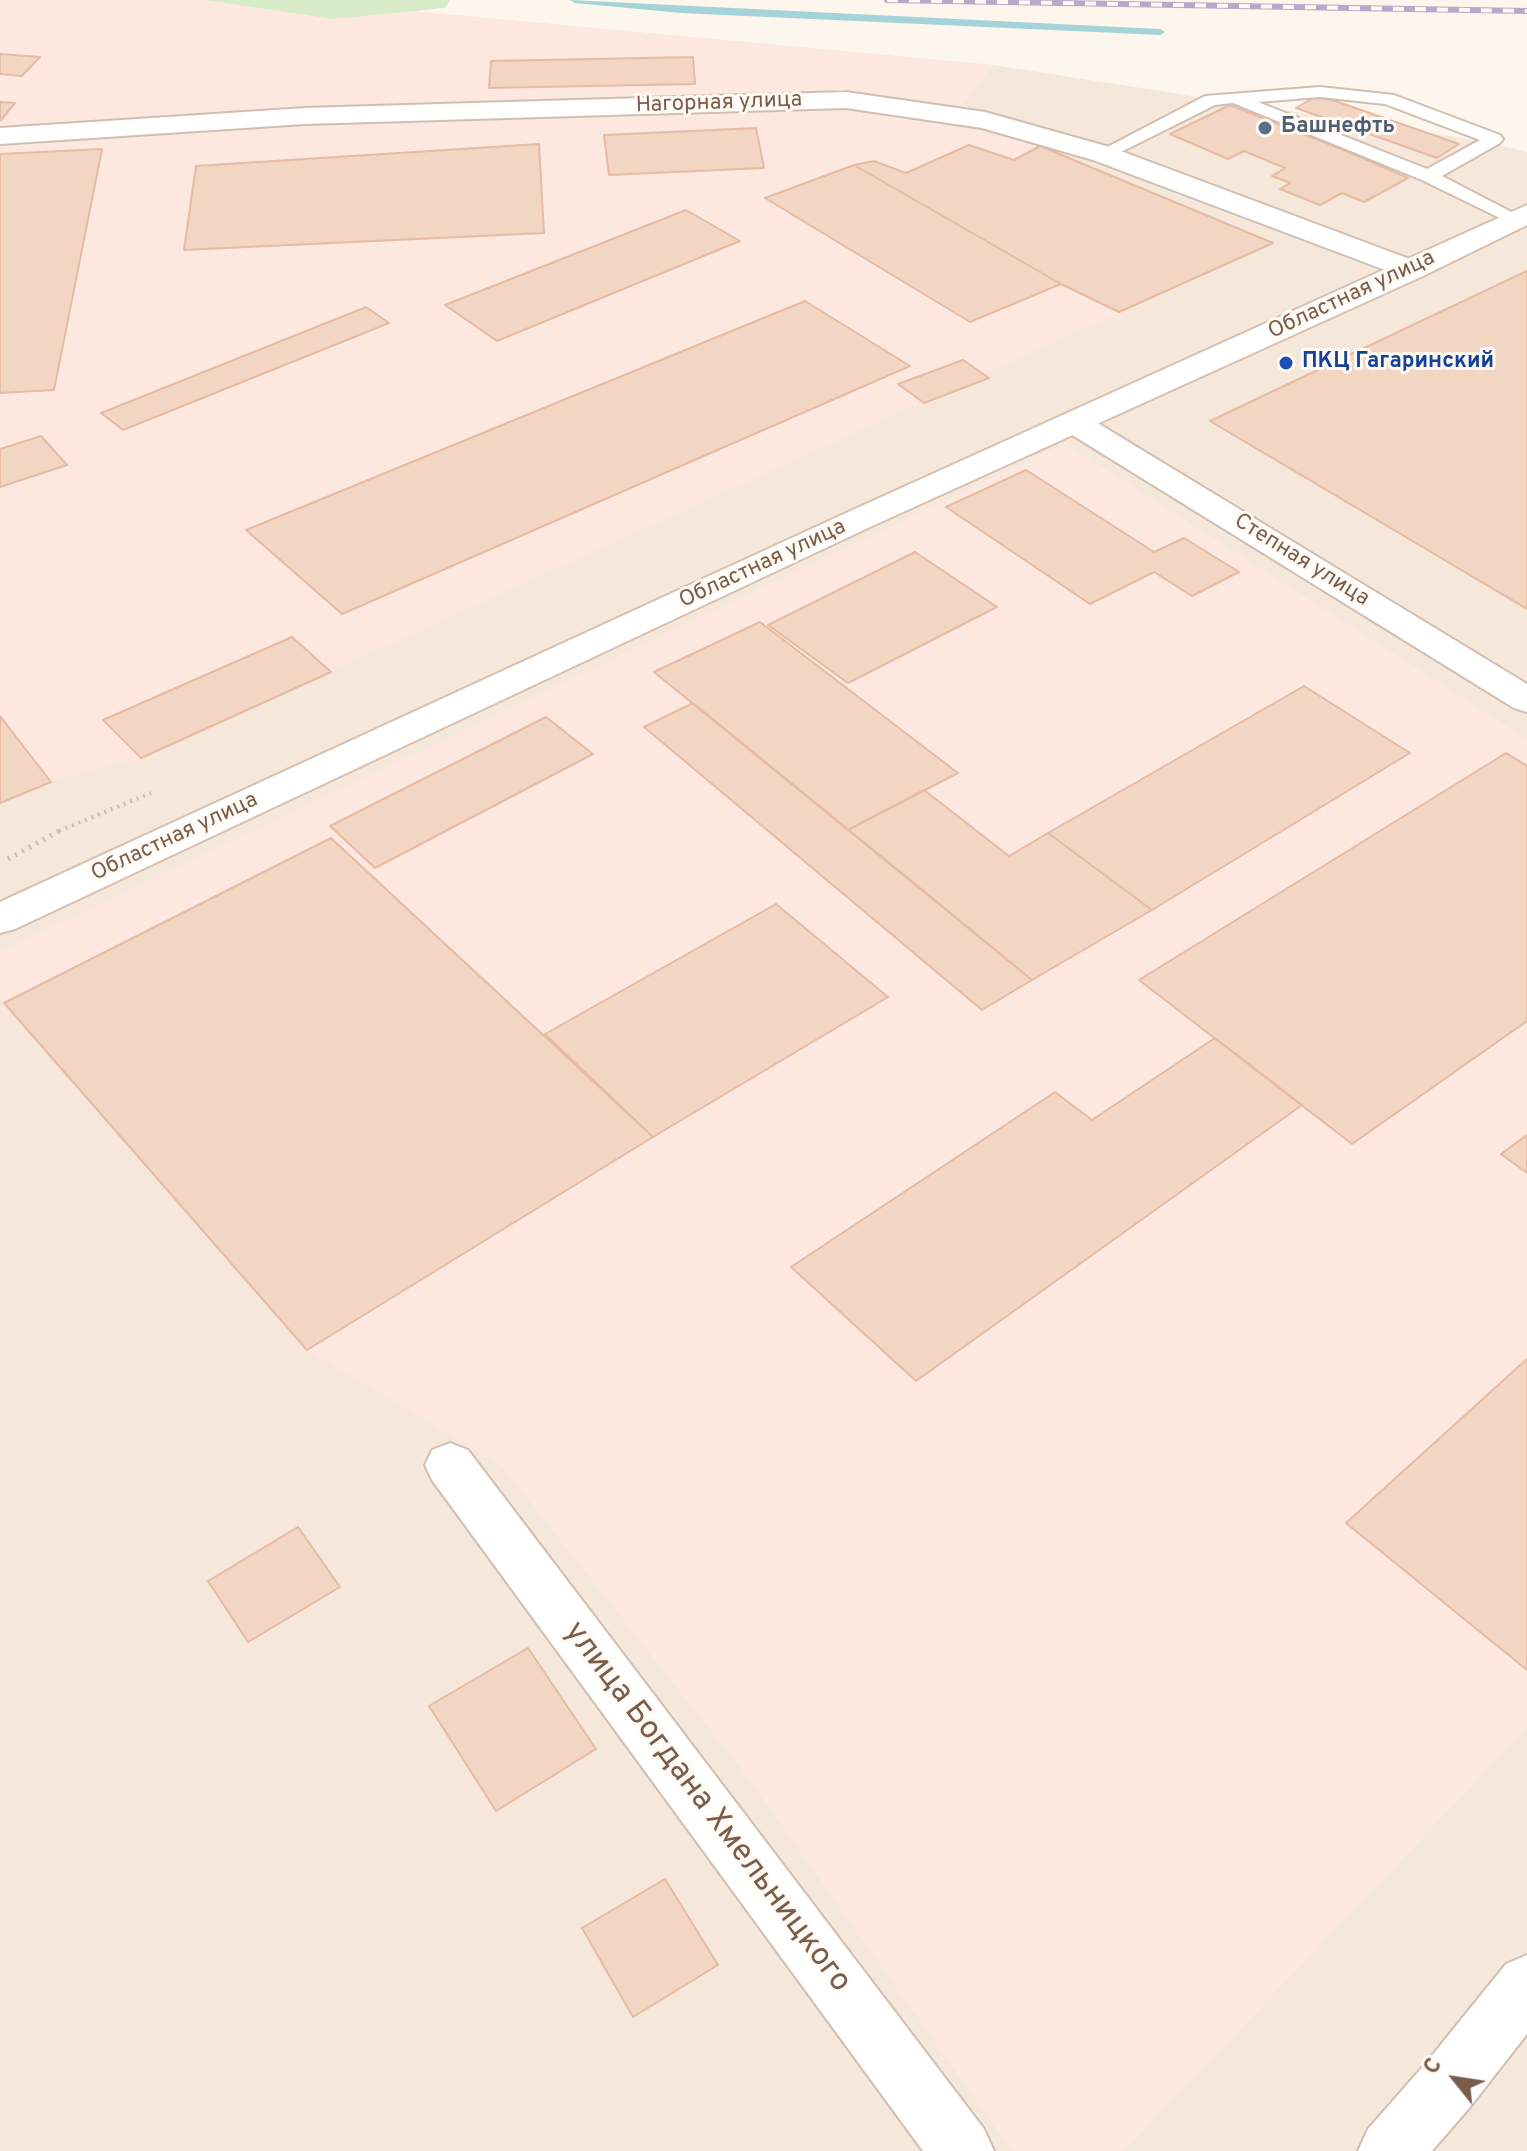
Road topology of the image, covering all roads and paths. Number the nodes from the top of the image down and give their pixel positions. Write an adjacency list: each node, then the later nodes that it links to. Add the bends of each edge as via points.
1 (1231, 96): 3 (lane, via 1211,100); 4 (lane); 4 (lane, via 1320,92 1388,99 1494,139)
2 (0, 136): 3 (street, Нагорная улица, via 305,116 846,100 985,120)
3 (1103, 154): 6 (street, Нагорная улица)
4 (1428, 176): 5 (lane)
5 (1522, 216): 6 (street, Областная улица)
6 (1412, 270): 7 (street, Областная улица)
7 (1075, 423): 8 (street, Степная улица); 9 (street, Областная улица)
8 (1527, 700)
9 (0, 919)
10 (450, 1465): 12 (street, улица Богдана Хмельницкого)
11 (1527, 1985): 13 (street)
12 (962, 2151)
13 (1390, 2151)

